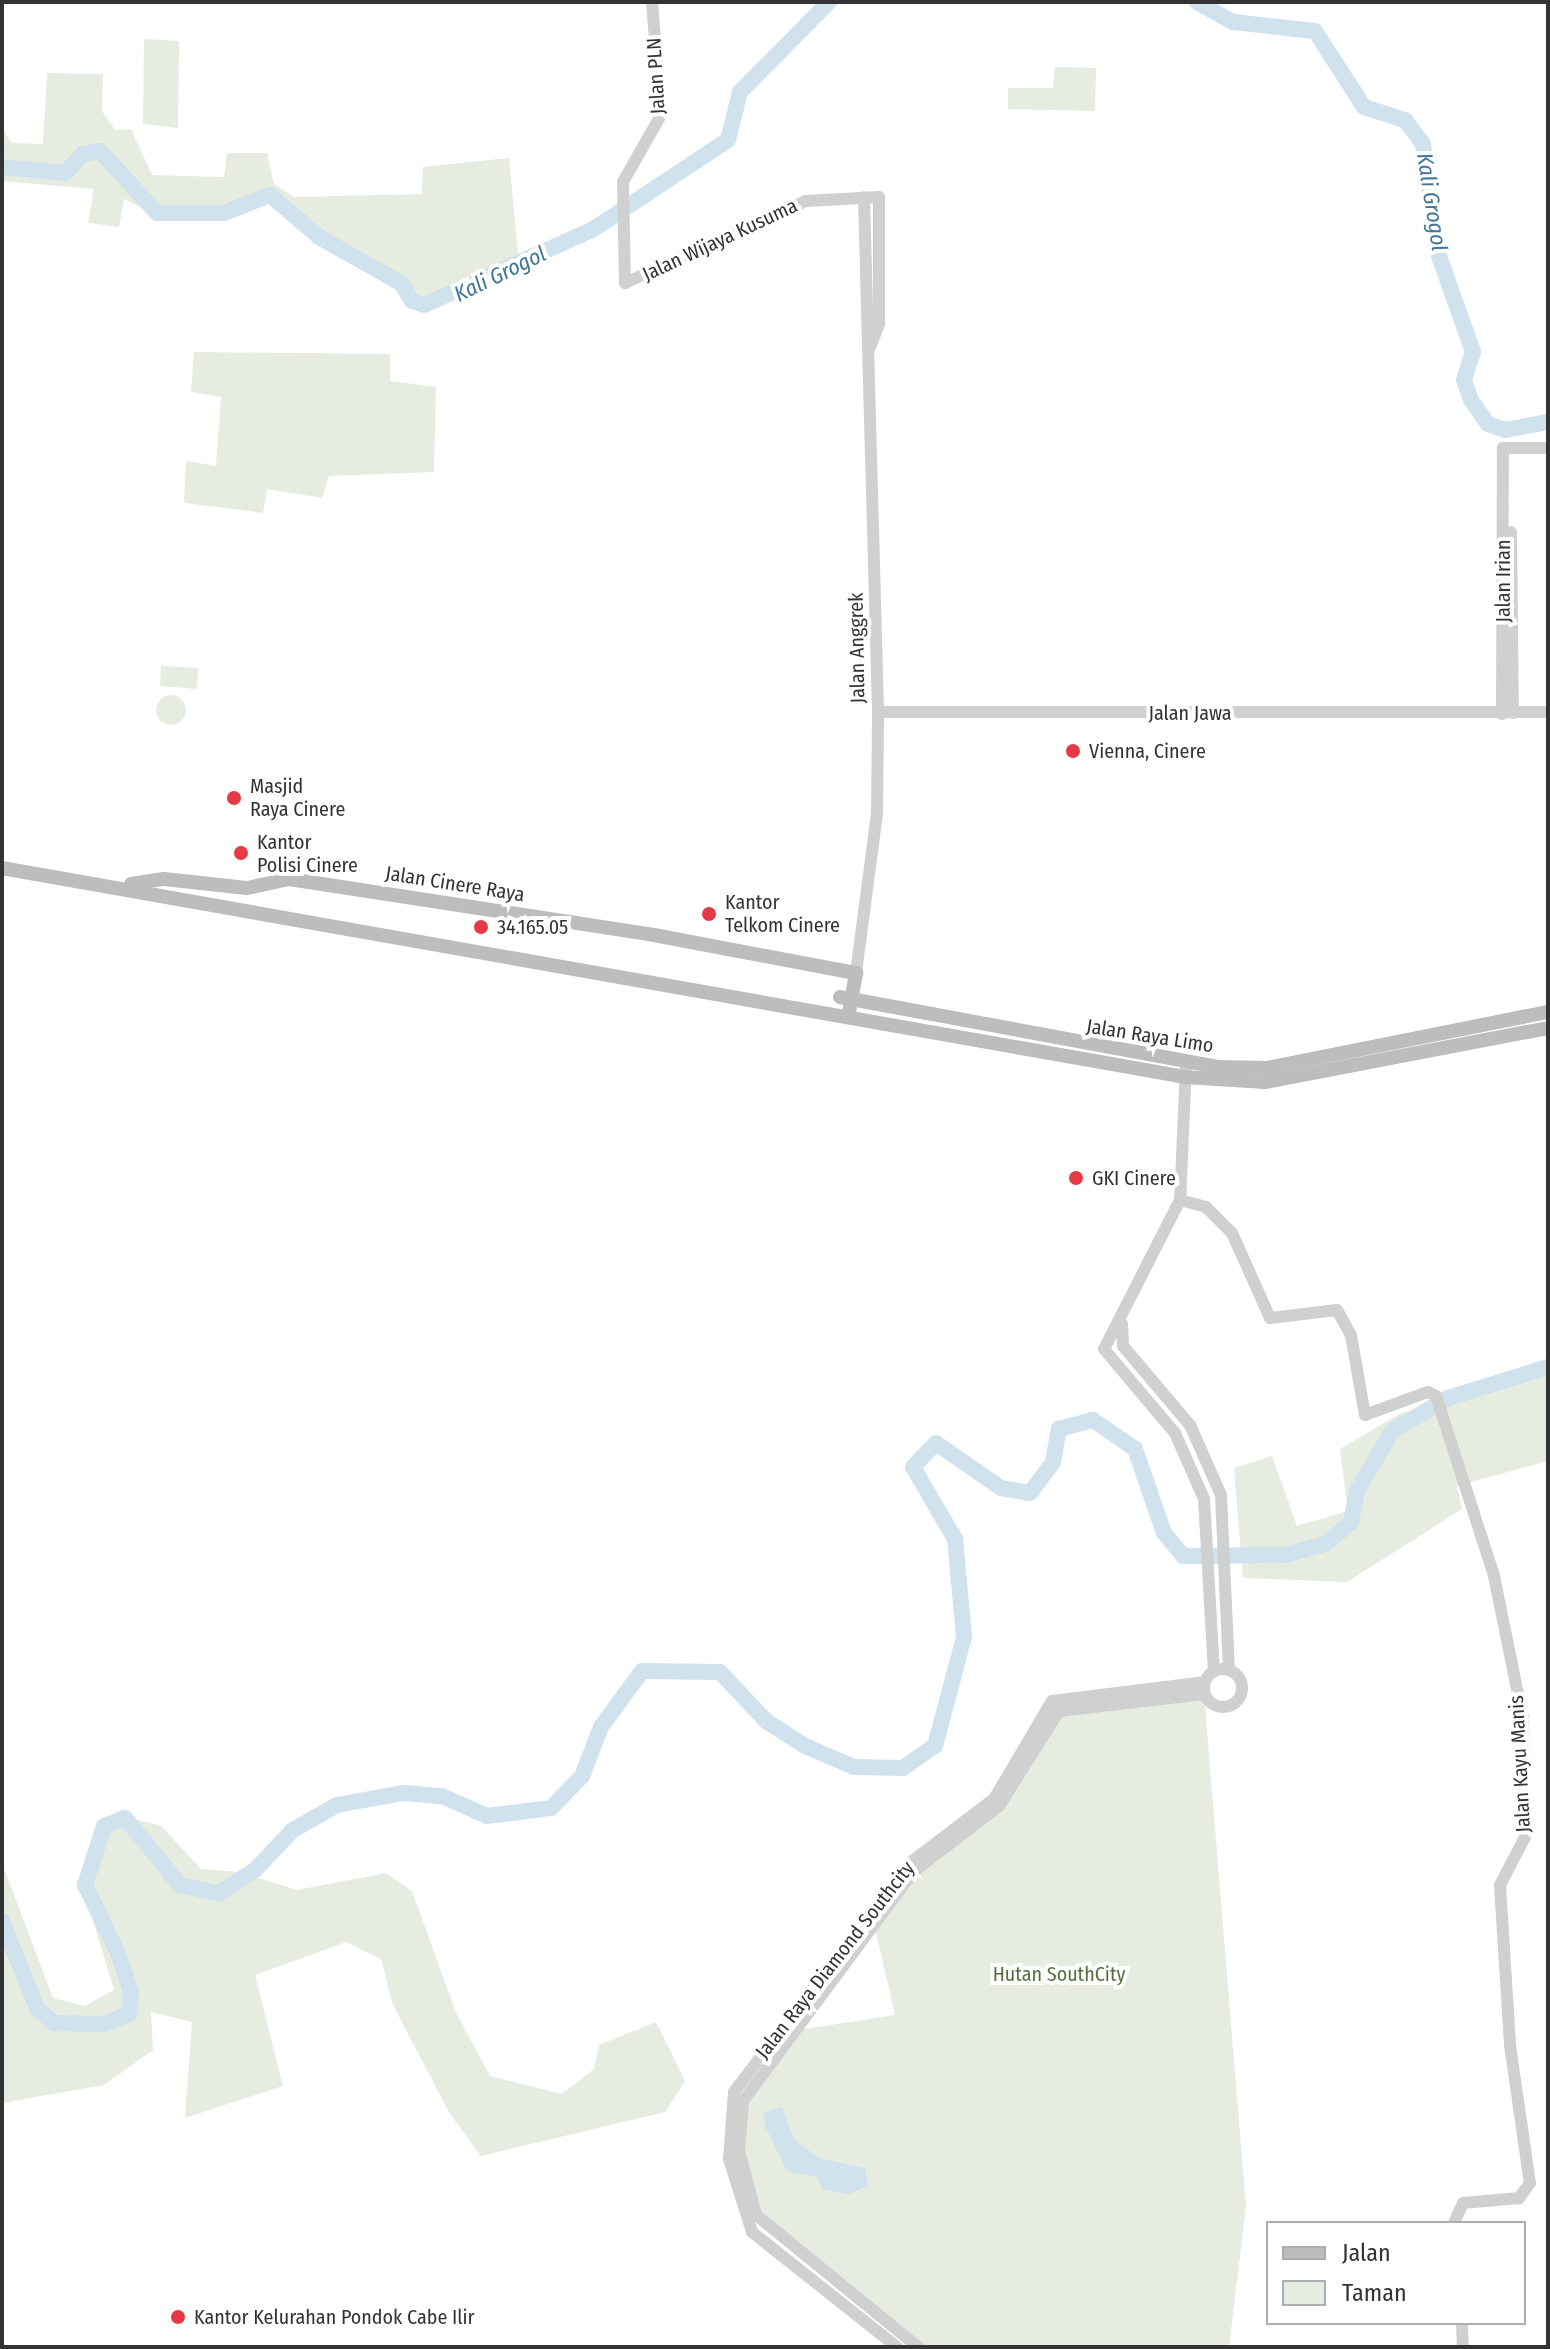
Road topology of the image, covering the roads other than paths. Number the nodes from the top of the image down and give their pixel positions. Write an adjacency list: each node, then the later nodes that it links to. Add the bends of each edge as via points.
1 (652, 2): 4 (street, Jalan PLN, via 661,115 623,182)
2 (864, 197): 3 (street, Jalan Wijaya Kusuma); 4 (street, Jalan Wijaya Kusuma, via 806,201); 5 (street, Jalan Anggrek)
3 (879, 197): 5 (street, Jalan Anggrek, via 879,324)
4 (625, 283)
5 (868, 354): 7 (street, Jalan Anggrek)
6 (1548, 448): 9 (street, Jalan Irian, via 1507,448)
7 (878, 712): 9 (street, Jalan Jawa); 13 (street, Jalan Anggrek, via 877,814 861,941)
8 (1548, 712): 9 (street, Jalan Jawa)
9 (1508, 713)
10 (2, 860): 13 (main road, Jalan Cinere Raya, via 141,886 164,879 247,888 289,879)
11 (2, 868): 14 (main road)
12 (260, 906): 14 (main road)
13 (851, 972): 15 (main road, Jalan Anggrek)
14 (730, 993): 15 (main road)
15 (845, 1004): 18 (main road, Jalan Raya Limo)
16 (1548, 1012): 18 (main road, Jalan Raya Limo, via 1267,1068)
17 (1548, 1028): 18 (main road, Jalan Raya Limo, via 1265,1082)
18 (1186, 1071): 19 (street)
19 (1180, 1200): 20 (street); 24 (street, Jalan Kayu Manis, via 1206,1207 1232,1233 1270,1318 1337,1310 1351,1335 1365,1415 1428,1392 1436,1396 1494,1576 1523,1718 1525,1837 1500,1885 1510,2045 1530,2183 1519,2198 1463,2203)
20 (1122, 1324): 21 (street, via 1122,1342 1209,1459 1227,1533); 22 (street, via 1104,1349 1192,1465 1206,1511)
21 (1229, 1669): 22 (street); 23 (street, via 1240,1679 1239,1700 1218,1707)
22 (1214, 1671): 23 (street)
23 (1204, 1688): 26 (street, Jalan Raya Diamond Southcity, via 1052,1701 994,1799 907,1865 734,2092 729,2159 752,2232); 27 (street, Jalan Raya Diamond Southcity, via 1059,1711 999,1806 913,1872 743,2101 739,2150 756,2215)
24 (1455, 2221)
25 (1462, 2325): 28 (street)
26 (897, 2347)
27 (918, 2347)
28 (1463, 2347)

